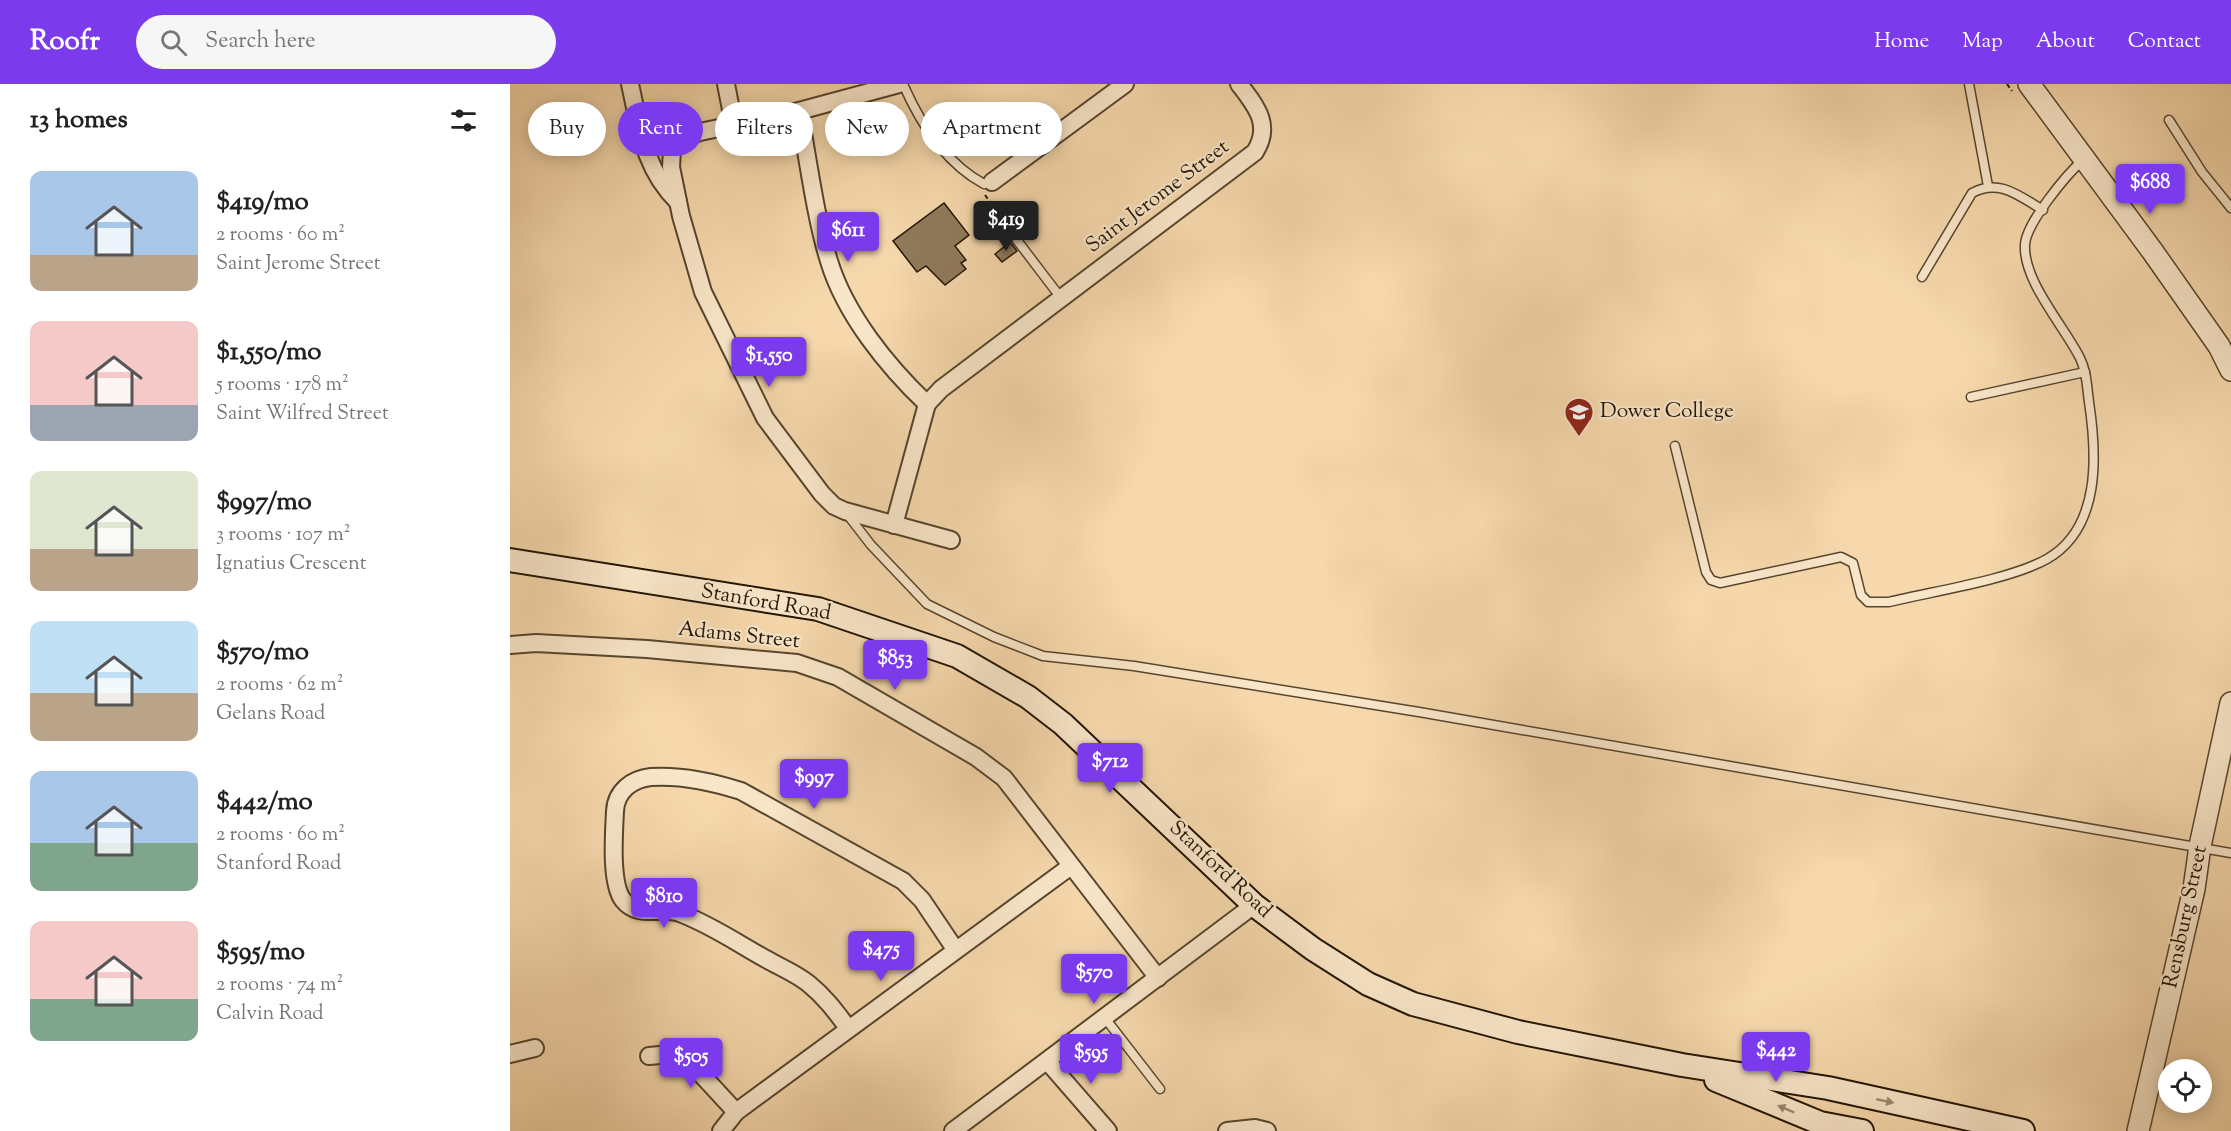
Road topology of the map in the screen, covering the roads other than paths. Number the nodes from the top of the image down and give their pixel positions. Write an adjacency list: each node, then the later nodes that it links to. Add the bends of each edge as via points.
1 (630, 84): 16 (street, via 650,163 664,189)
2 (726, 84): 8 (street)
3 (901, 84): 9 (street); 14 (lane, via 941,148 963,171)
4 (1125, 84): 14 (street)
5 (1239, 84): 21 (street, Saint Jerome Street, via 1263,121 1264,131 1255,152)
6 (1969, 84): 15 (lane)
7 (2029, 84): 13 (street)
8 (730, 102)
9 (813, 107)
10 (2169, 120): 17 (lane)
11 (715, 129): 16 (street, via 682,139 672,150)
12 (808, 156): 26 (street, via 829,261 844,296 906,385)
13 (2084, 159): 19 (lane, via 2061,181); 22 (street)
14 (985, 184)
15 (1988, 186): 19 (lane, via 2002,187); 20 (lane, via 1972,193)
16 (678, 202): 28 (street, via 703,292 765,418 822,494)
17 (2231, 208)
18 (996, 210): 21 (lane)
19 (2043, 210): 24 (lane, via 2026,236 2026,260)
20 (1922, 277)
21 (1061, 298): 26 (street, Saint Jerome Street, via 941,389)
22 (2225, 352): 23 (street)
23 (2231, 370)
24 (2085, 372): 25 (lane); 27 (lane, via 2093,424 2094,476 2079,528 2063,549 2020,570 1889,602 1868,602 1862,595 1853,563 1841,558 1726,583 1710,580)
25 (1971, 397)
26 (927, 404): 29 (street)
27 (1676, 446)
28 (845, 511): 29 (street); 34 (lane, via 927,604 1043,656 1134,666 1419,712)
29 (894, 525): 30 (street)
30 (951, 540)
31 (510, 560): 37 (main road, Stanford Road, via 818,609 957,656 1028,697 1063,724)
32 (510, 645): 36 (street, Adams Street, via 536,643 771,659 838,677 976,757 1004,778)
33 (2231, 703): 34 (street, Rensburg Street)
34 (2200, 846): 35 (lane); 56 (street, Rensburg Street, via 2194,889)
35 (2231, 853)
36 (1071, 866): 38 (street); 39 (street, Adams Street)
37 (1254, 905): 39 (street); 46 (main road, Stanford Road, via 1368,984 1413,1004 1518,1032)
38 (955, 949): 41 (street); 41 (street, via 922,900 903,881 741,791 664,777 636,781 623,790 615,809 615,879 627,905 635,910 681,913 745,947 807,982)
39 (1158, 978): 40 (street)
40 (1105, 1018): 45 (street); 47 (lane)
41 (848, 1028): 48 (street)
42 (535, 1048): 43 (street)
43 (510, 1054)
44 (649, 1056): 48 (street, via 671,1054 688,1060)
45 (1048, 1062): 50 (street); 51 (street)
46 (1682, 1065): 54 (main road, Stanford Road, one-way to 46, via 1820,1123); 55 (main road, Stanford Road, one-way to 55, via 1828,1088)
47 (1160, 1089)
48 (736, 1113): 49 (street)
49 (721, 1131)
50 (953, 1131)
51 (1108, 1131)
52 (1227, 1131): 53 (street)
53 (1267, 1131)
54 (1862, 1131)
55 (2023, 1131)
56 (2138, 1131)

